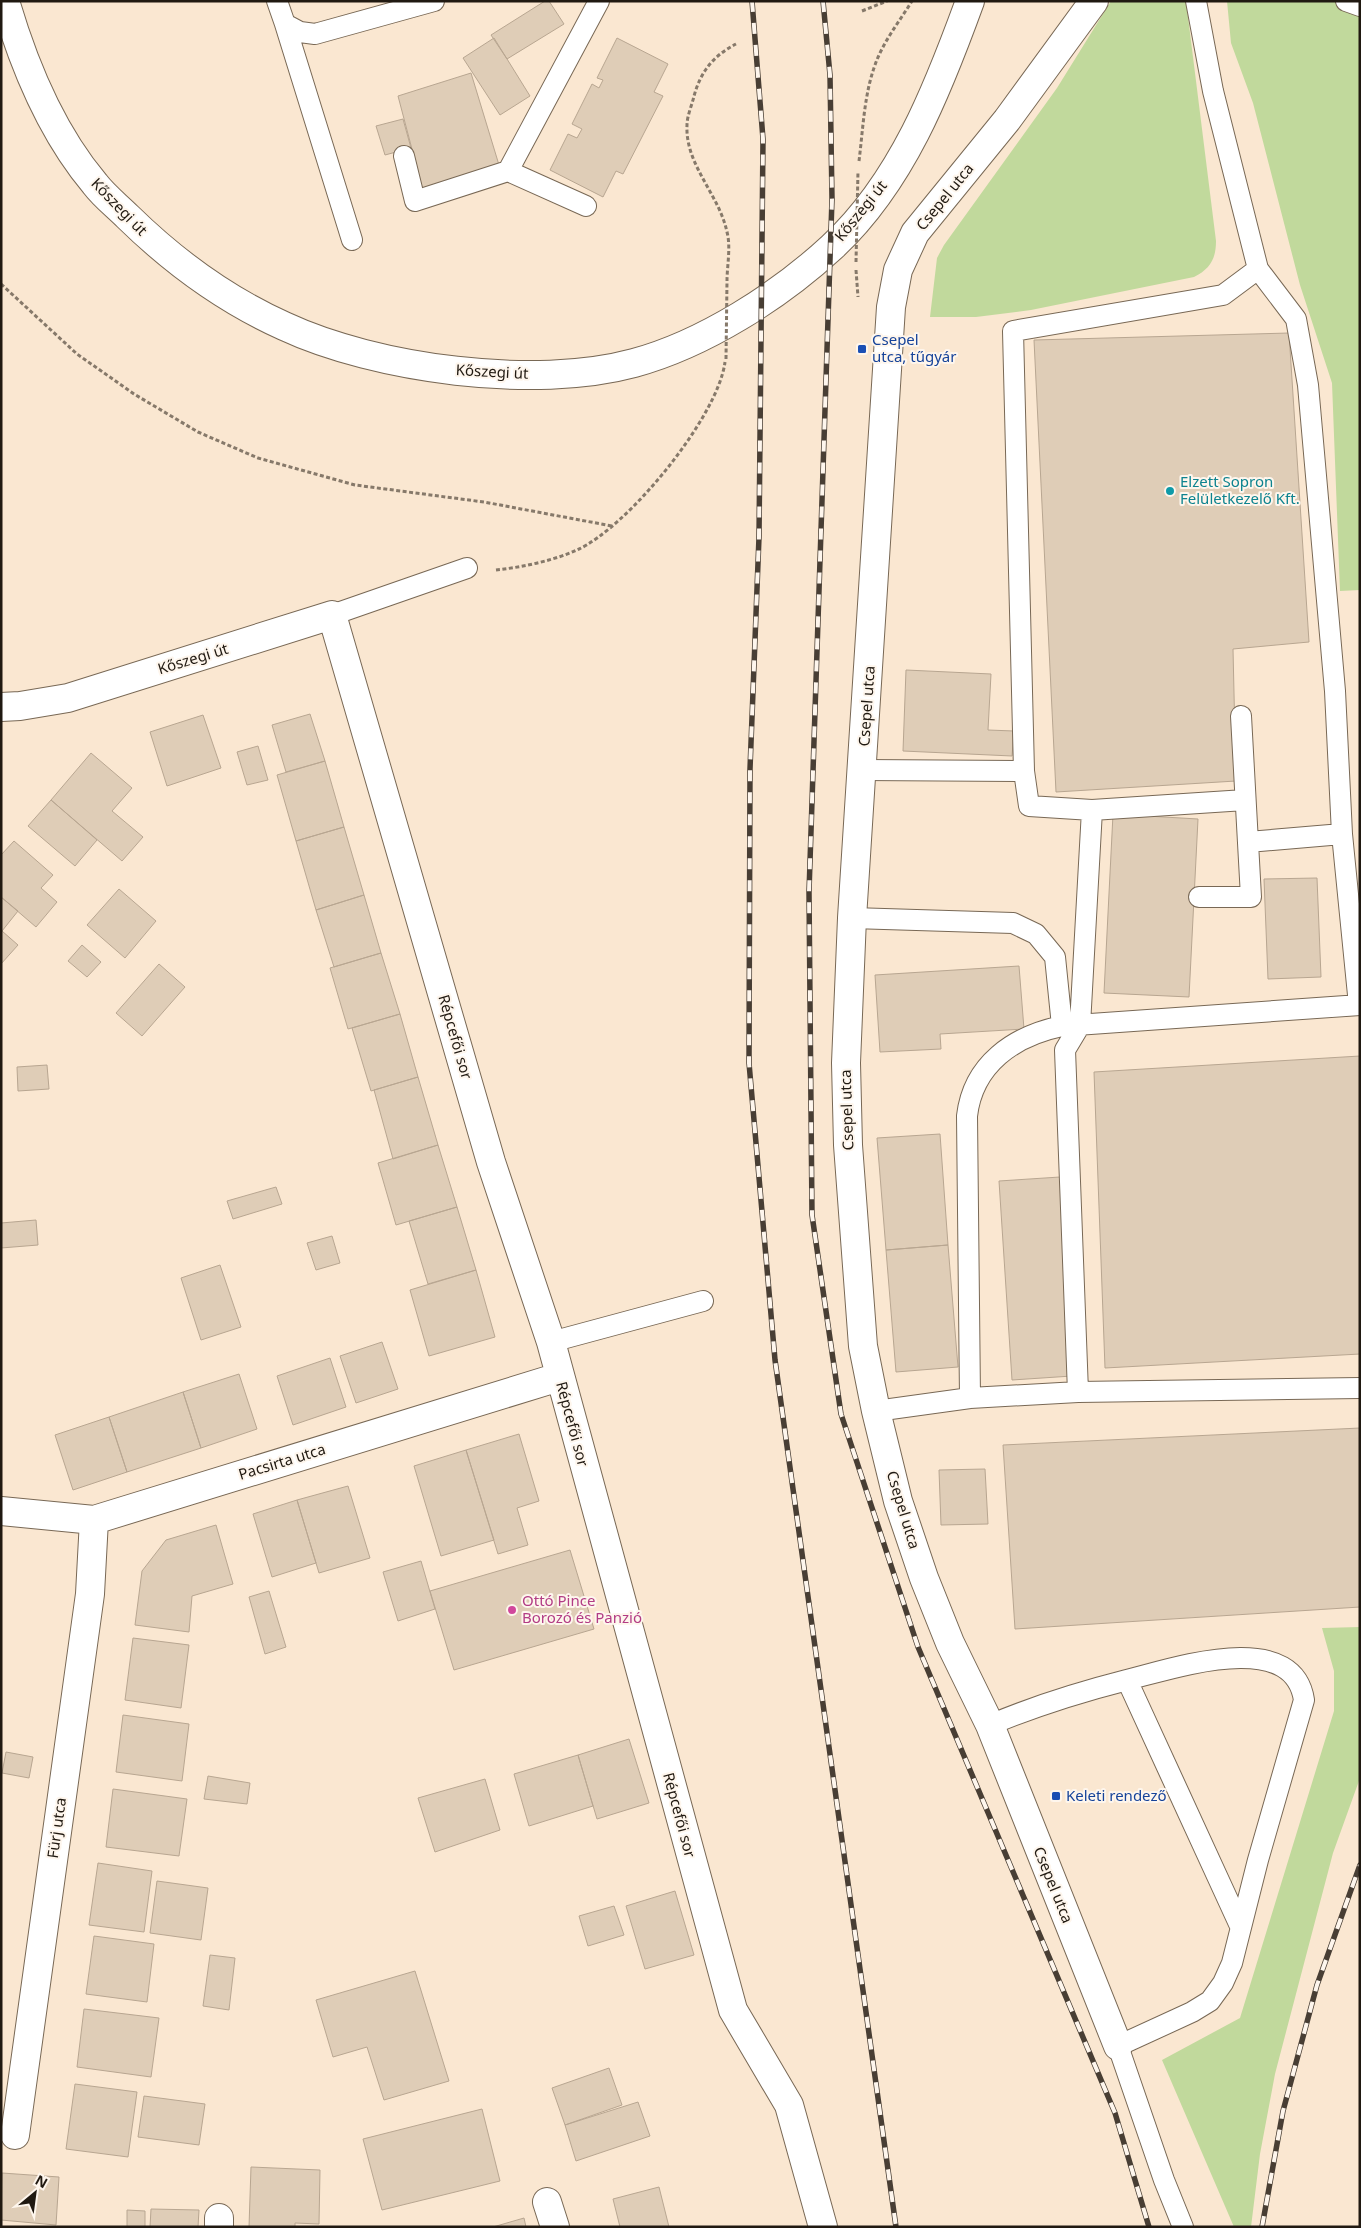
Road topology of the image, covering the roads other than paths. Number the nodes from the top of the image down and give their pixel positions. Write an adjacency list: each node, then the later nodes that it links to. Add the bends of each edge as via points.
1 (5, 1): 5 (street, Kőszegi út, via 20,52 57,128 95,184 157,246 215,290 285,327 355,352 437,368 498,375 580,374 634,363 685,345 734,319 833,246 870,203 925,117)
2 (277, 1): 10 (lane)
3 (434, 1): 10 (lane, via 315,34 300,32)
4 (599, 1): 12 (lane)
5 (970, 1)
6 (1094, 1): 20 (street, Csepel utca, via 1007,120 915,233 898,270 891,306)
7 (1196, 1): 15 (lane, via 1213,91)
8 (1346, 1): 9 (lane)
9 (1360, 6)
10 (285, 24): 14 (lane)
11 (404, 156): 12 (lane, via 415,201)
12 (508, 172): 13 (lane)
13 (586, 206)
14 (352, 240)
15 (1258, 269): 21 (lane, via 1223,295 1013,331); 24 (lane, via 1296,319 1308,385 1334,691)
16 (466, 568): 17 (lane, Kőszegi út)
17 (332, 615): 18 (street, Kőszegi út, via 68,698); 31 (street, Répcefői sor, via 491,1162)
18 (1, 707)
19 (1241, 716): 22 (lane)
20 (863, 770): 21 (lane); 27 (street, Csepel utca)
21 (1024, 771): 23 (lane, via 1029,806)
22 (1245, 800): 23 (lane); 25 (lane)
23 (1092, 810): 29 (lane)
24 (1342, 834): 25 (lane); 28 (lane)
25 (1248, 842): 26 (lane, via 1251,897)
26 (1199, 897)
27 (852, 918): 29 (lane, via 1013,923 1036,934 1055,957); 36 (street, Csepel utca, via 846,1063 848,1145 863,1346)
28 (1359, 1005): 29 (lane)
29 (1071, 1025): 34 (lane, via 1065,1050); 35 (lane, via 1042,1030 1009,1048 981,1073 969,1101)
30 (703, 1301): 31 (lane)
31 (551, 1342): 32 (street, Répcefői sor)
32 (559, 1377): 38 (street, Pacsirta utca); 44 (street, Répcefői sor, via 733,2010 789,2106)
33 (1360, 1388): 34 (lane)
34 (1078, 1392): 35 (lane)
35 (970, 1398): 36 (lane)
36 (876, 1411): 40 (street, Csepel utca, via 898,1501 924,1578 950,1643)
37 (1, 1511): 38 (street, Pacsirta utca)
38 (94, 1520): 43 (street, Fürj utca, via 90,1594)
39 (1127, 1680): 40 (lane, via 1058,1699); 41 (lane); 41 (lane, via 1204,1662 1237,1658 1278,1664 1294,1675 1302,1688 1302,1712)
40 (990, 1725): 42 (street, Csepel utca)
41 (1240, 1926): 42 (lane, via 1232,1963 1210,2001)
42 (1118, 2046): 45 (lane, Csepel utca)
43 (14, 2135)
44 (822, 2227)
45 (1182, 2227)

